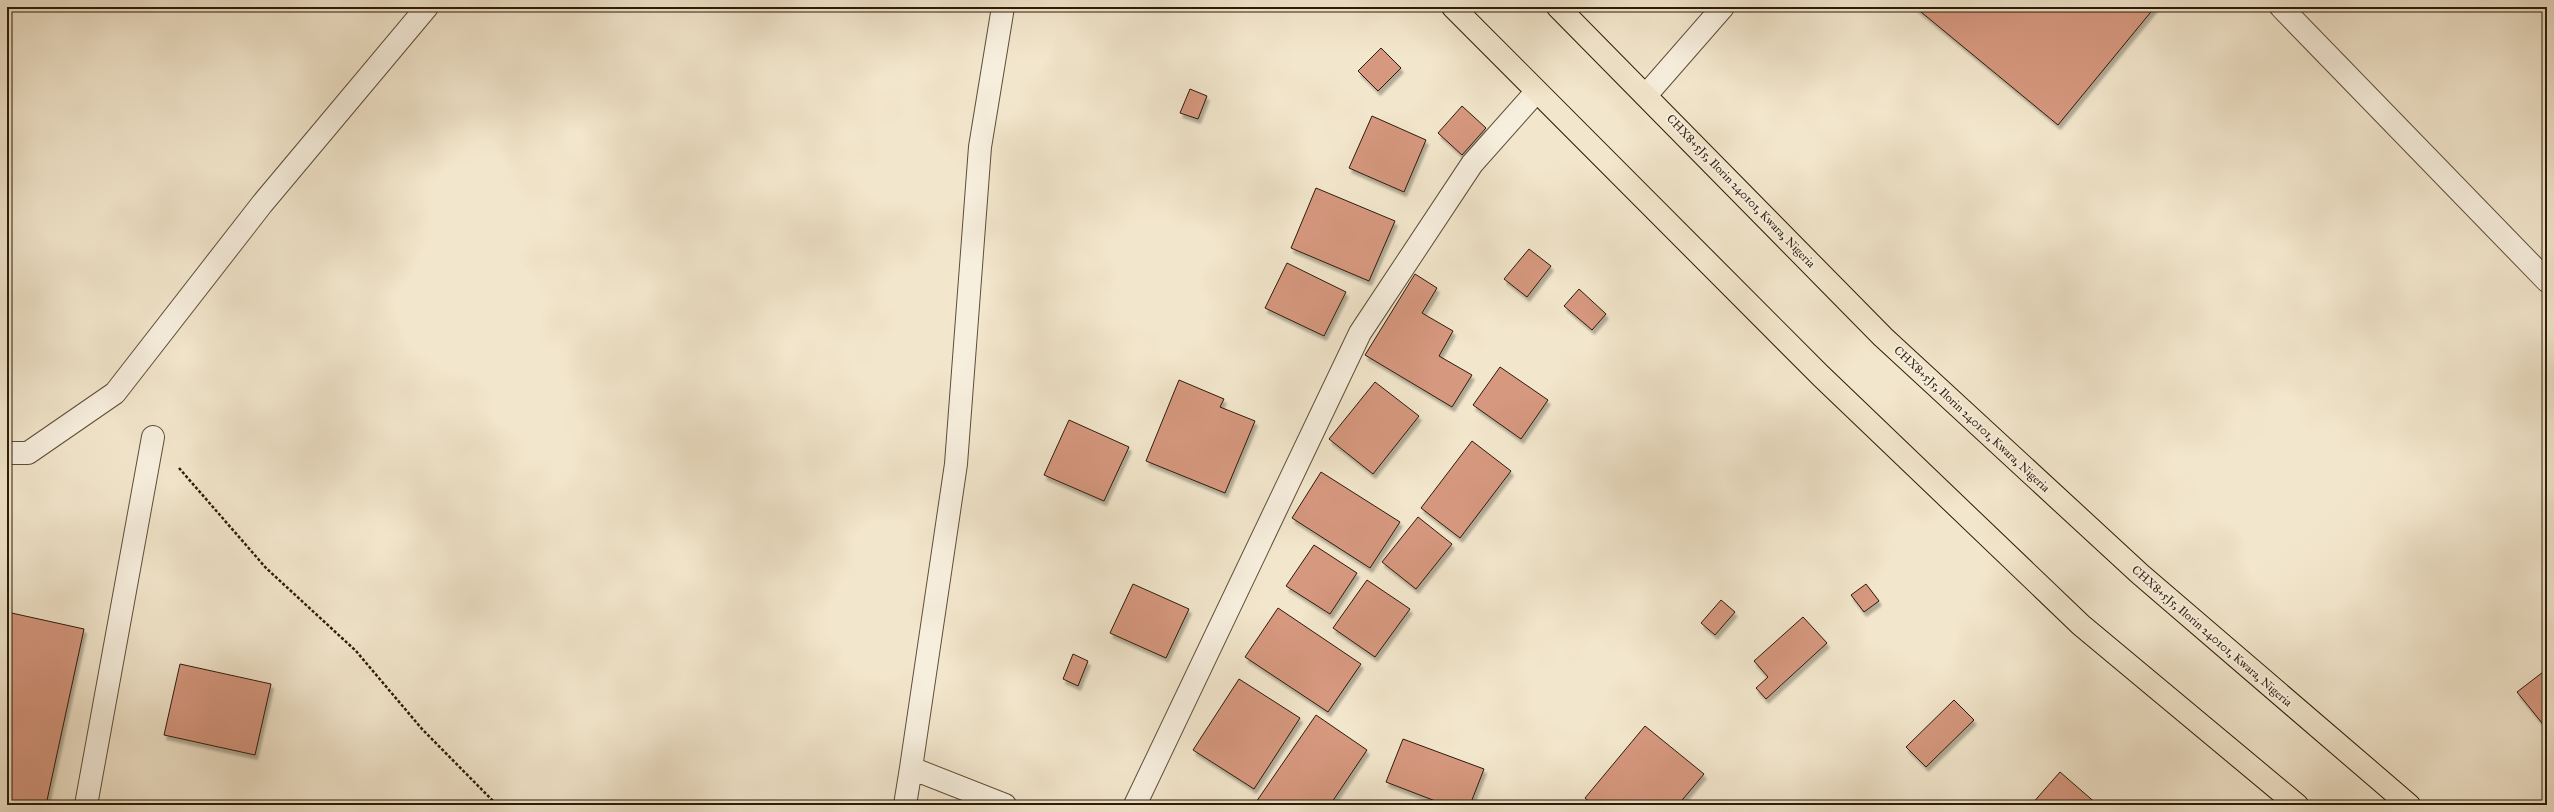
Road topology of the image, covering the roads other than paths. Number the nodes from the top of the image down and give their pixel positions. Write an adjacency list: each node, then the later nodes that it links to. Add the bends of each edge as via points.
1 (427, 7): 11 (street, via 262,204 114,393 28,453)
2 (1003, 7): 12 (street, via 980,147 956,464)
3 (1453, 7): 7 (main road)
4 (1558, 7): 8 (main road, CHX8+5J5, Ilorin 240101, Kwara, Nigeria)
5 (1724, 7): 8 (street)
6 (2280, 7): 9 (street)
7 (1536, 92): 16 (street, via 1472,164 1360,333); 17 (main road, via 1821,376 2081,625)
8 (1647, 94): 18 (main road, CHX8+5J5, Ilorin 240101, Kwara, Nigeria, via 1883,337 2140,574)
9 (2547, 281)
10 (153, 437): 13 (street)
11 (7, 453)
12 (911, 768): 14 (street); 15 (street)
13 (86, 805)
14 (905, 805)
15 (1005, 805)
16 (1135, 805)
17 (2297, 805)
18 (2409, 805)

